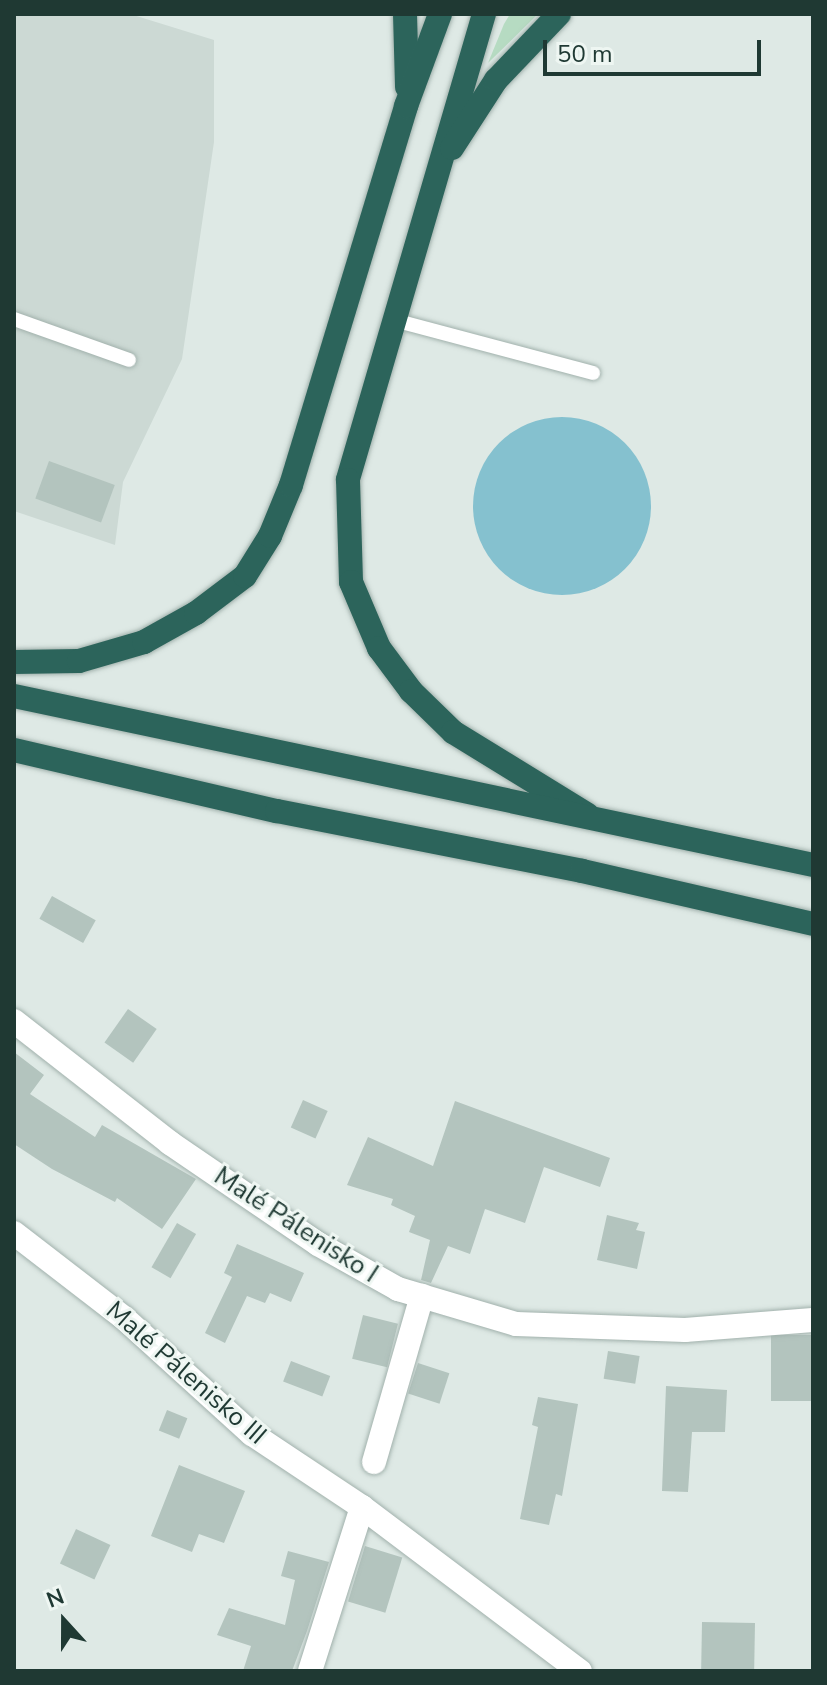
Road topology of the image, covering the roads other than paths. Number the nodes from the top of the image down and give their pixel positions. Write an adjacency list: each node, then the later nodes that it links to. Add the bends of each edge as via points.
1 (405, 14): 5 (highway)
2 (440, 14): 5 (highway)
3 (484, 14): 6 (highway)
4 (559, 14): 6 (highway, via 496,80)
5 (406, 106): 11 (highway, via 291,485 270,536 245,576 196,613 144,642 79,661)
6 (437, 170): 8 (highway)
7 (14, 319): 9 (lane)
8 (394, 320): 10 (lane); 14 (highway, via 348,480 351,582 357,605 379,648 411,691 453,732)
9 (129, 360)
10 (593, 373)
11 (14, 662)
12 (14, 696): 14 (highway, via 85,715)
13 (14, 750): 16 (highway)
14 (588, 815): 15 (highway)
15 (813, 865)
16 (813, 924)
17 (14, 1021): 19 (street, Malé Pálenisko I, via 170,1143 318,1244 398,1289)
18 (14, 1233): 22 (street, Malé Pálenisko III, via 124,1318 252,1434)
19 (422, 1296): 20 (street, Malé Pálenisko I, via 516,1324 685,1330); 21 (street)
20 (813, 1320)
21 (374, 1462)
22 (362, 1507): 23 (street); 24 (street, Malé Pálenisko III)
23 (310, 1671)
24 (580, 1671)

